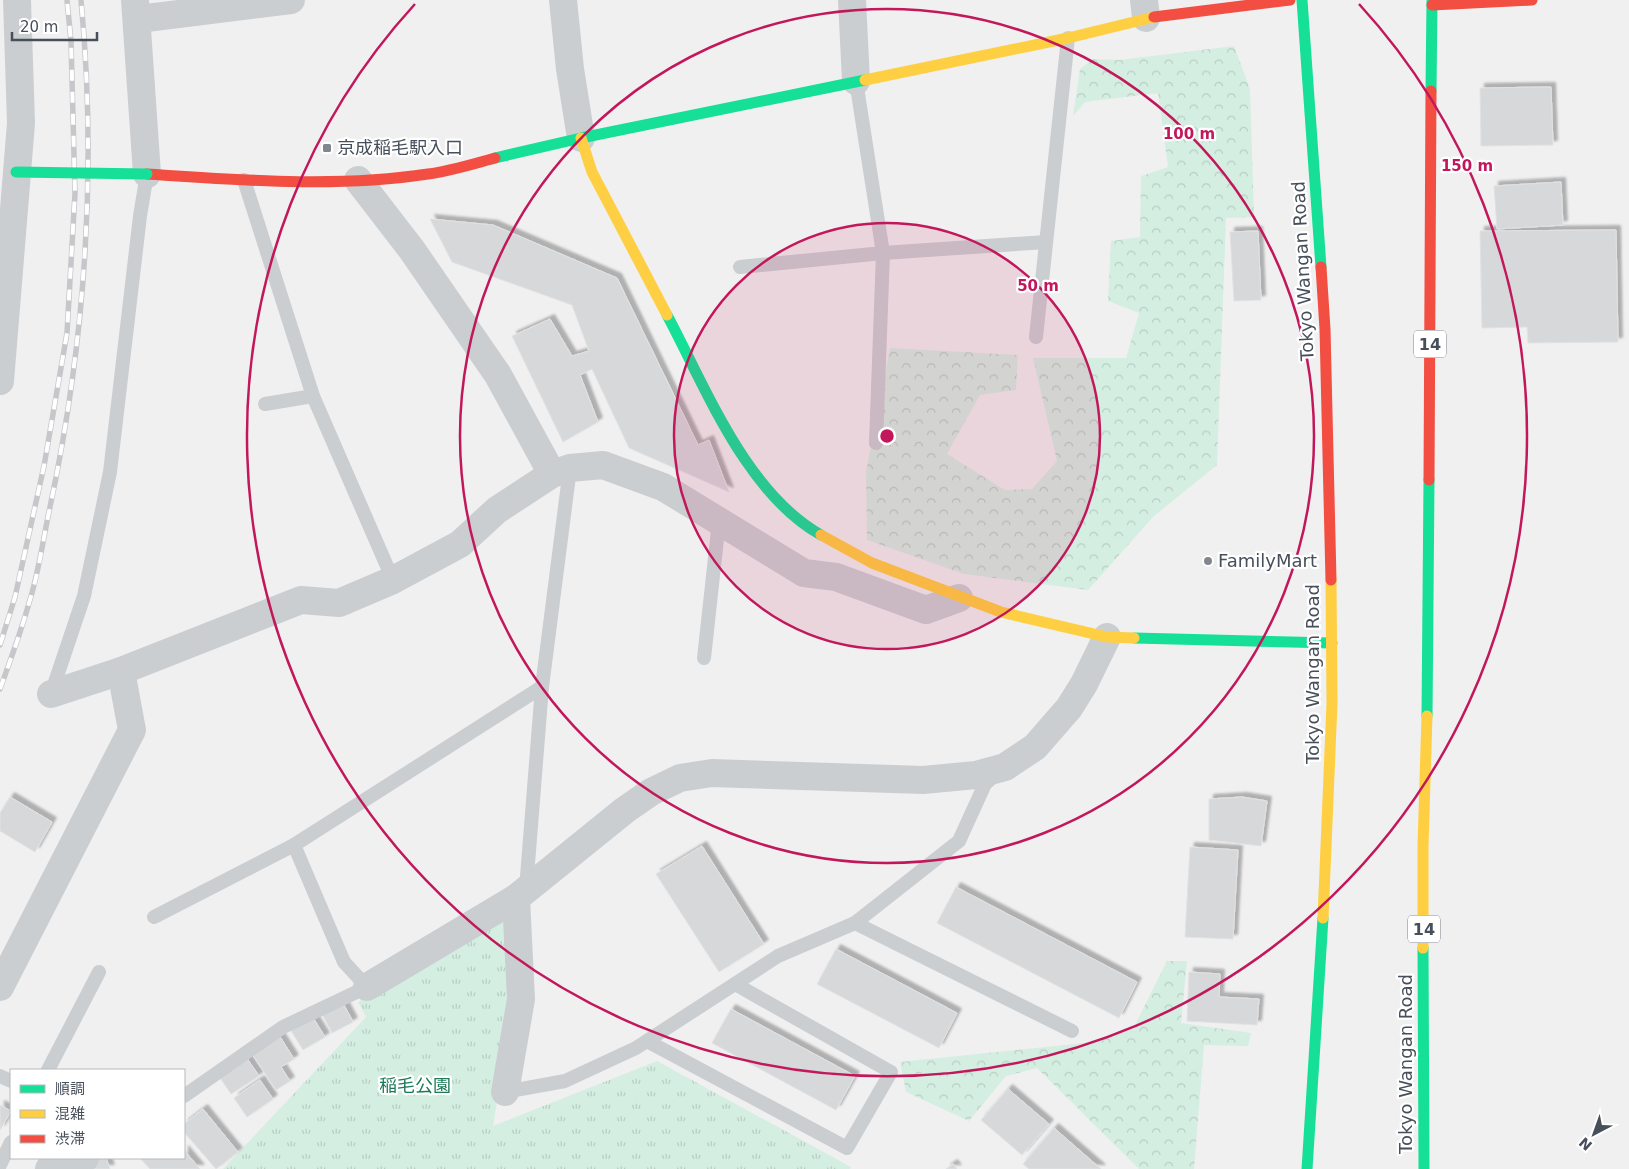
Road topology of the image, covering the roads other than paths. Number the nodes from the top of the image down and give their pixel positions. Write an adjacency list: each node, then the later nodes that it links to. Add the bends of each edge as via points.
1 (17, 0): 14 (street, via 21,123)
2 (291, 0): 9 (street)
3 (563, 0): 13 (street)
4 (852, 0): 12 (street)
5 (1290, 0): 10 (main road)
6 (1302, 0): 31 (main road, Tokyo Wangan Road, via 1325,329)
7 (1532, 0): 8 (main road)
8 (1432, 3): 55 (main road, Tokyo Wangan Road / 14, via 1428,689 1423,846)
9 (137, 9): 15 (street)
10 (1145, 9): 11 (main road)
11 (1068, 38): 12 (main road); 18 (lane)
12 (856, 81): 13 (main road); 19 (lane)
13 (581, 138): 17 (main road, via 429,174); 29 (main road, via 592,172 736,446 756,476 785,508 816,532 872,563)
14 (12, 172): 15 (main road, bridge); 22 (street)
15 (147, 174): 16 (main road); 35 (lane, via 110,472 84,596)
16 (244, 180): 17 (main road); 23 (lane)
17 (358, 180): 26 (street, via 412,250)
18 (1046, 242): 19 (lane); 21 (lane)
19 (883, 252): 20 (lane); 25 (lane)
20 (740, 268)
21 (1036, 337)
22 (0, 381)
23 (313, 396): 24 (lane); 28 (lane)
24 (265, 404)
25 (876, 443)
26 (561, 471): 27 (street, via 603,465 663,487); 28 (street, via 497,510 460,544); 34 (lane)
27 (719, 522): 29 (street, via 804,573 836,577 926,610); 32 (lane)
28 (392, 580): 33 (street, via 339,603 302,600)
29 (960, 598): 30 (main road, via 1001,612)
30 (1107, 637): 31 (main road); 36 (street, via 1069,708 1035,748)
31 (1332, 644): 54 (main road, Tokyo Wangan Road, via 1322,944)
32 (704, 658)
33 (121, 671): 35 (street); 43 (street, via 132,730)
34 (542, 687): 37 (lane); 38 (lane)
35 (50, 694)
36 (1005, 767): 38 (street, via 976,775 923,780 712,773 680,778 625,810); 40 (lane, via 985,784 959,841)
37 (294, 845): 39 (lane); 44 (lane, via 344,962)
38 (521, 893): 44 (street); 48 (street, via 521,999)
39 (154, 918)
40 (855, 923): 42 (lane, via 778,956); 45 (lane)
41 (99, 972): 47 (lane)
42 (735, 984): 46 (lane); 46 (lane, via 891,1072 847,1148)
43 (0, 987)
44 (367, 987): 49 (lane, via 282,1028)
45 (1072, 1031)
46 (647, 1041): 48 (lane, via 565,1081)
47 (49, 1069)
48 (505, 1092)
49 (185, 1095)
50 (10, 1144): 52 (lane)
51 (83, 1159): 53 (street)
52 (0, 1164)
53 (50, 1169)
54 (1308, 1169)
55 (1424, 1169)

